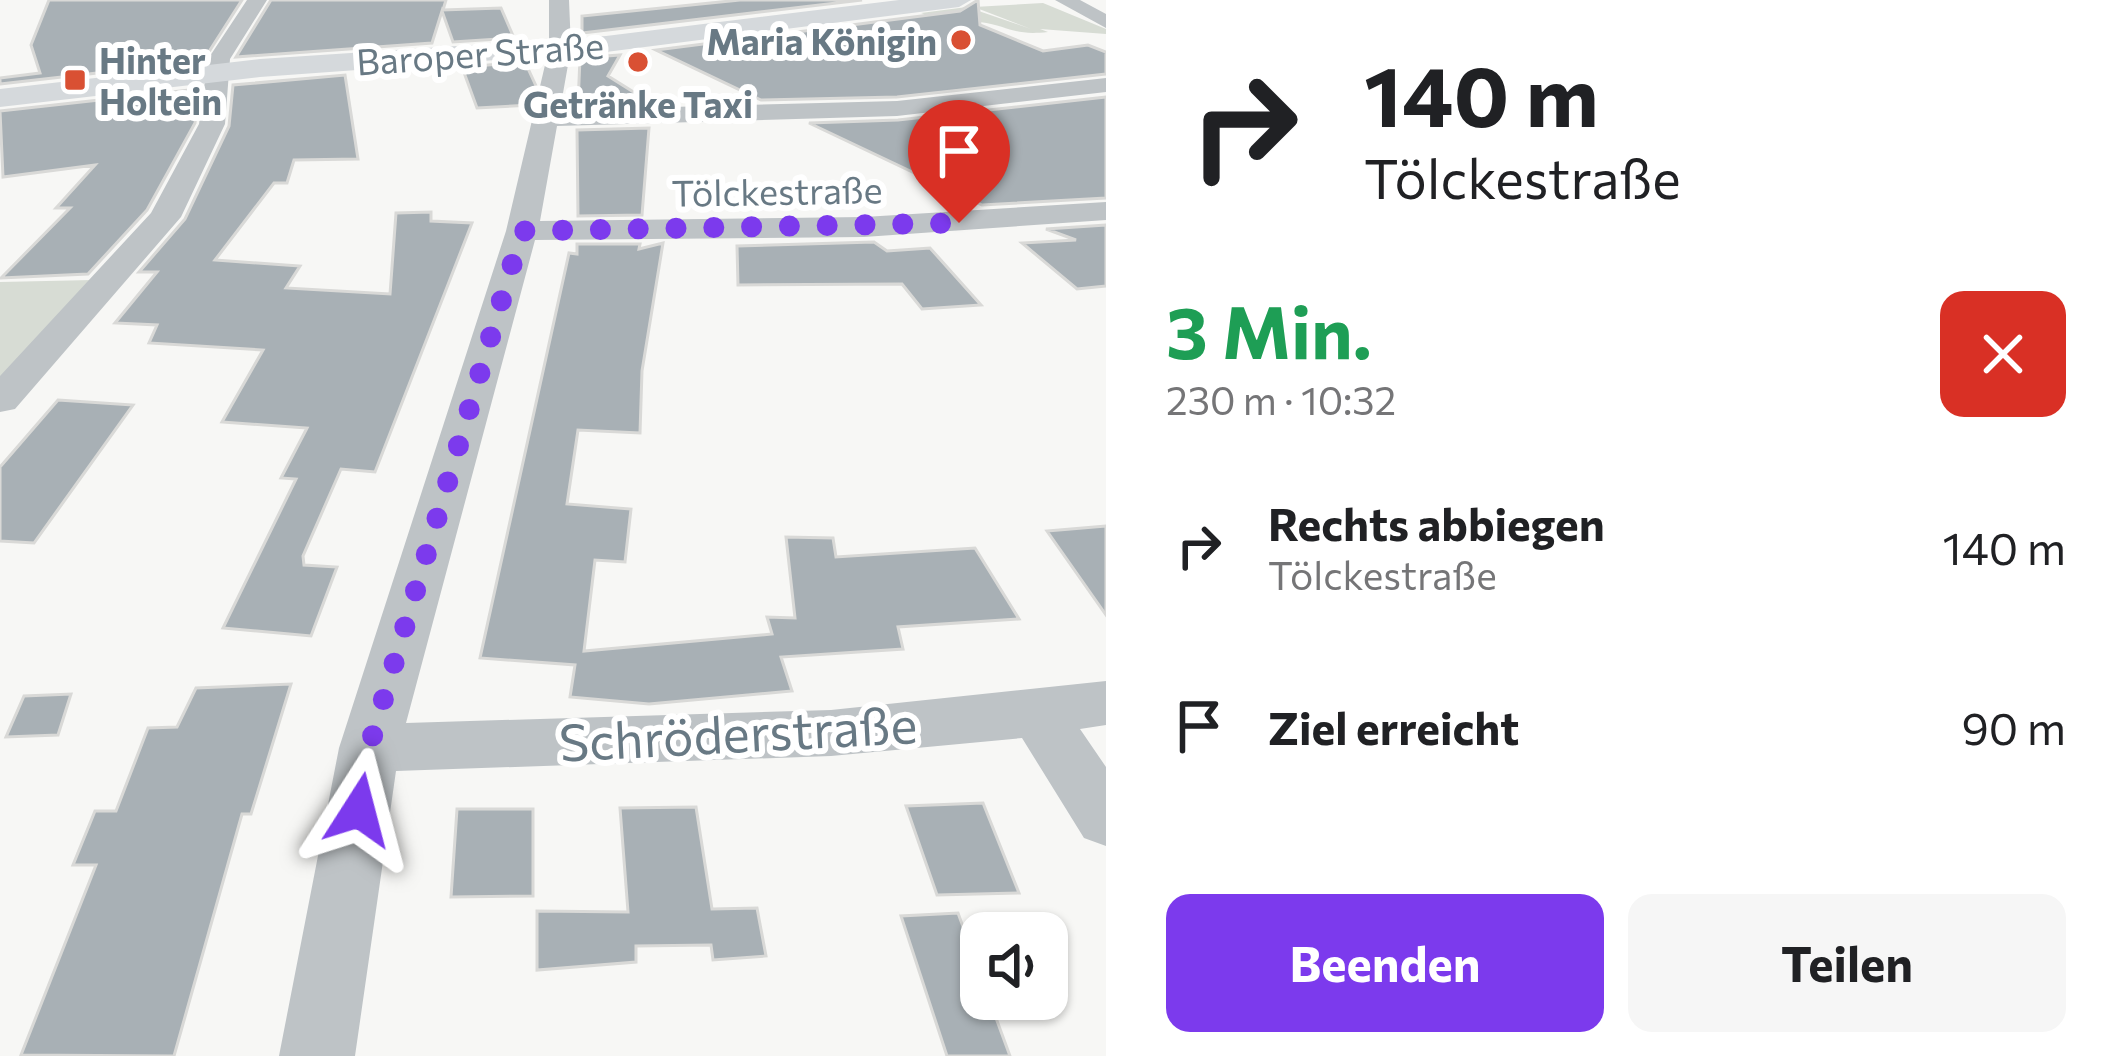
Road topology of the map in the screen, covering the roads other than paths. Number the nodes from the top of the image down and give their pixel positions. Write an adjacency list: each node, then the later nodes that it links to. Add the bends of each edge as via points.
1 (256, 0): 8 (street, via 219,59)
2 (559, 0): 7 (street)
3 (948, 0): 4 (main road, Baroper Straße); 7 (main road, Baroper Straße)
4 (958, 0)
5 (1065, 0): 6 (street)
6 (1106, 22)
7 (560, 48): 8 (main road, Baroper Straße); 11 (street)
8 (220, 72): 10 (main road, Baroper Straße); 14 (street, via 212,124 165,217)
9 (1106, 86): 11 (street, via 981,102)
10 (0, 98)
11 (546, 118): 13 (street)
12 (1106, 211): 13 (street, Tölckestraße, via 864,227)
13 (522, 231): 17 (street)
14 (0, 400)
15 (1106, 703): 16 (street, Schröderstraße)
16 (1038, 715): 17 (street, Schröderstraße); 18 (street)
17 (369, 748): 19 (street)
18 (1106, 819)
19 (317, 1056)

